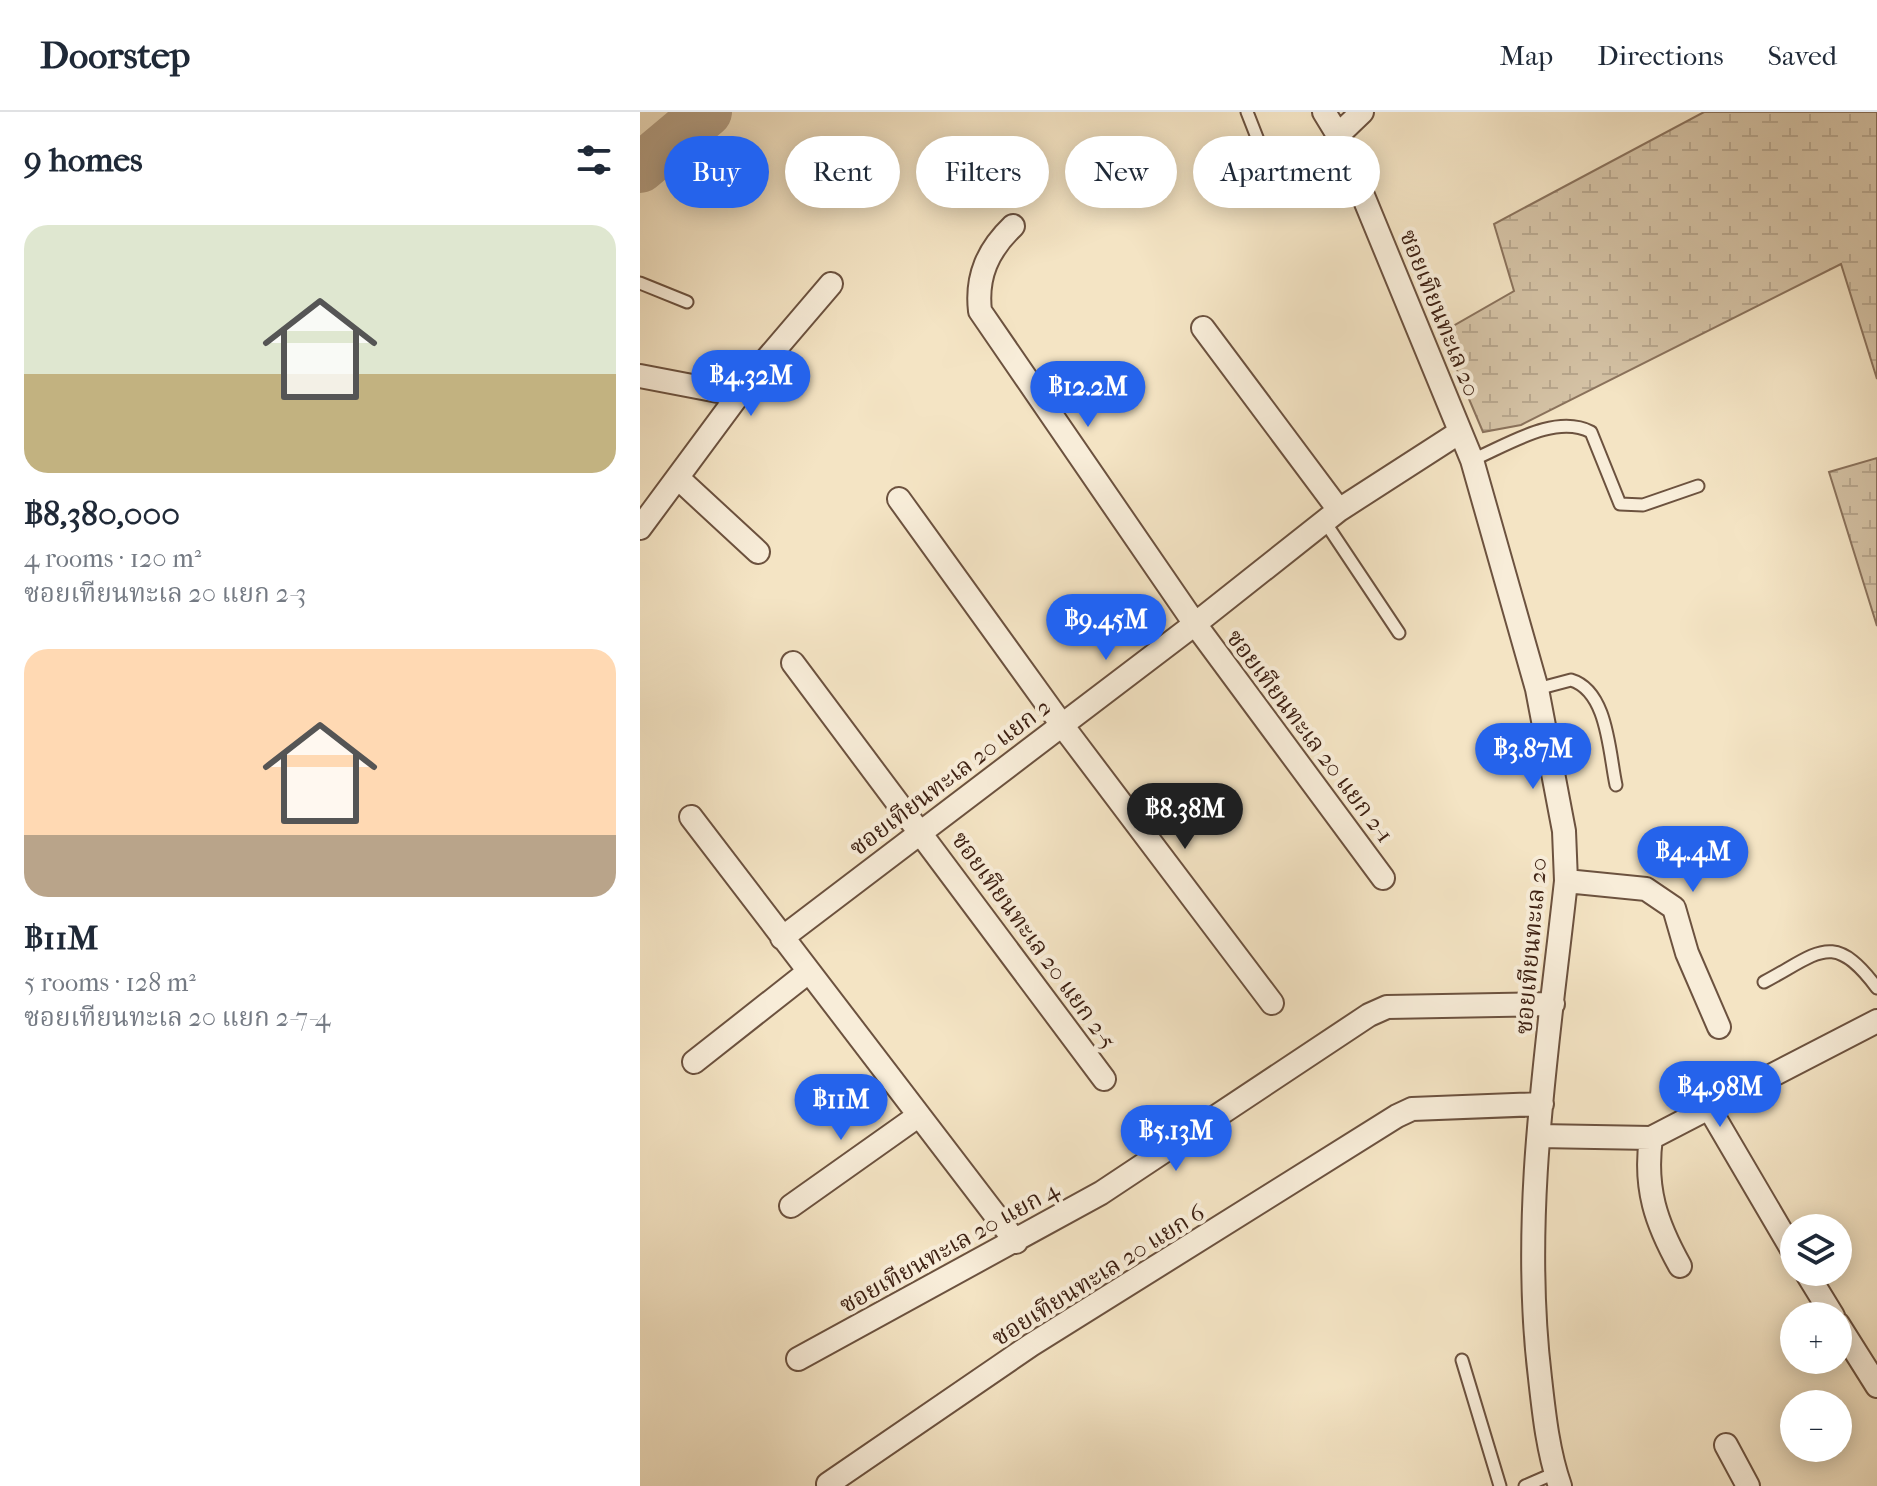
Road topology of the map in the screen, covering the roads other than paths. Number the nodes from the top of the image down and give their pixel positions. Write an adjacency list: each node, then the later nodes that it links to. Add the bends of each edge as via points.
1 (1247, 112): 5 (lane)
2 (1324, 112): 4 (street, ซอยเทียนทะเล 20)
3 (1362, 112): 4 (street)
4 (1338, 135): 13 (street, ซอยเทียนทะเล 20)
5 (1256, 136)
6 (1013, 226): 21 (street, ซอยเทียนทะเล 20 แยก 2-1, via 993,245 981,275 980,311)
7 (640, 283): 9 (lane)
8 (831, 284): 12 (street)
9 (687, 302)
10 (1203, 328): 18 (street)
11 (640, 376): 12 (street)
12 (739, 395): 15 (street)
13 (1460, 432): 14 (street, ซอยเทียนทะเล 20); 18 (street, ซอยเทียนทะเล 20 แยก 2)
14 (1472, 460): 16 (lane, via 1560,425 1578,425 1591,432 1620,504 1643,505); 24 (street, ซอยเทียนทะเล 20)
15 (678, 478): 19 (street); 20 (street)
16 (1698, 486)
17 (899, 499): 25 (street)
18 (1332, 516): 21 (street, ซอยเทียนทะเล 20 แยก 2); 22 (lane)
19 (640, 528)
20 (758, 552)
21 (1195, 624): 25 (street, ซอยเทียนทะเล 20 แยก 2); 29 (street, ซอยเทียนทะเล 20 แยก 2-1)
22 (1399, 633)
23 (793, 663): 28 (street, ซอยเทียนทะเล 20 แยก 2-5)
24 (1537, 689): 26 (lane, via 1571,680 1589,692 1599,707); 30 (street, ซอยเทียนทะเล 20, via 1564,831)
25 (1062, 725): 28 (street, ซอยเทียนทะเล 20 แยก 2); 35 (street)
26 (1616, 785)
27 (691, 817): 31 (street)
28 (922, 832): 31 (street, ซอยเทียนทะเล 20 แยก 2); 40 (street, ซอยเทียนทะเล 20 แยก 2-5)
29 (1383, 878)
30 (1566, 881): 36 (street, ซอยเทียนทะเล 20); 38 (street, via 1646,889 1674,908)
31 (782, 938): 32 (street)
32 (807, 973): 39 (street); 43 (street)
33 (1764, 982): 34 (lane, via 1836,950 1847,954)
34 (1877, 988)
35 (1272, 1003)
36 (1553, 1004): 41 (street, ซอยเทียนทะเล 20); 48 (street, ซอยเทียนทะเล 20 แยก 4, via 1387,1007 1101,1193)
37 (1877, 1021): 42 (street)
38 (1719, 1027)
39 (694, 1062)
40 (1104, 1079)
41 (1542, 1104): 44 (street, ซอยเทียนทะเล 20); 56 (street, ซอยเทียนทะเล 20 แยก 6, via 1412,1109 1397,1116 1031,1345)
42 (1709, 1108): 45 (street); 47 (street)
43 (918, 1116): 46 (street); 48 (street)
44 (1539, 1136): 45 (street); 55 (street, ซอยเทียนทะเล 20, via 1532,1230 1535,1335)
45 (1651, 1138): 49 (street, via 1649,1178 1658,1228)
46 (791, 1206)
47 (1780, 1229)
48 (1016, 1242): 51 (street, ซอยเทียนทะเล 20 แยก 4)
49 (1680, 1266)
50 (1852, 1346): 53 (street)
51 (798, 1359)
52 (1462, 1360): 57 (lane)
53 (1877, 1386)
54 (1726, 1445): 59 (street)
55 (1558, 1480): 58 (lane)
56 (828, 1484)
57 (1500, 1486)
58 (1525, 1486)
59 (1748, 1486)

